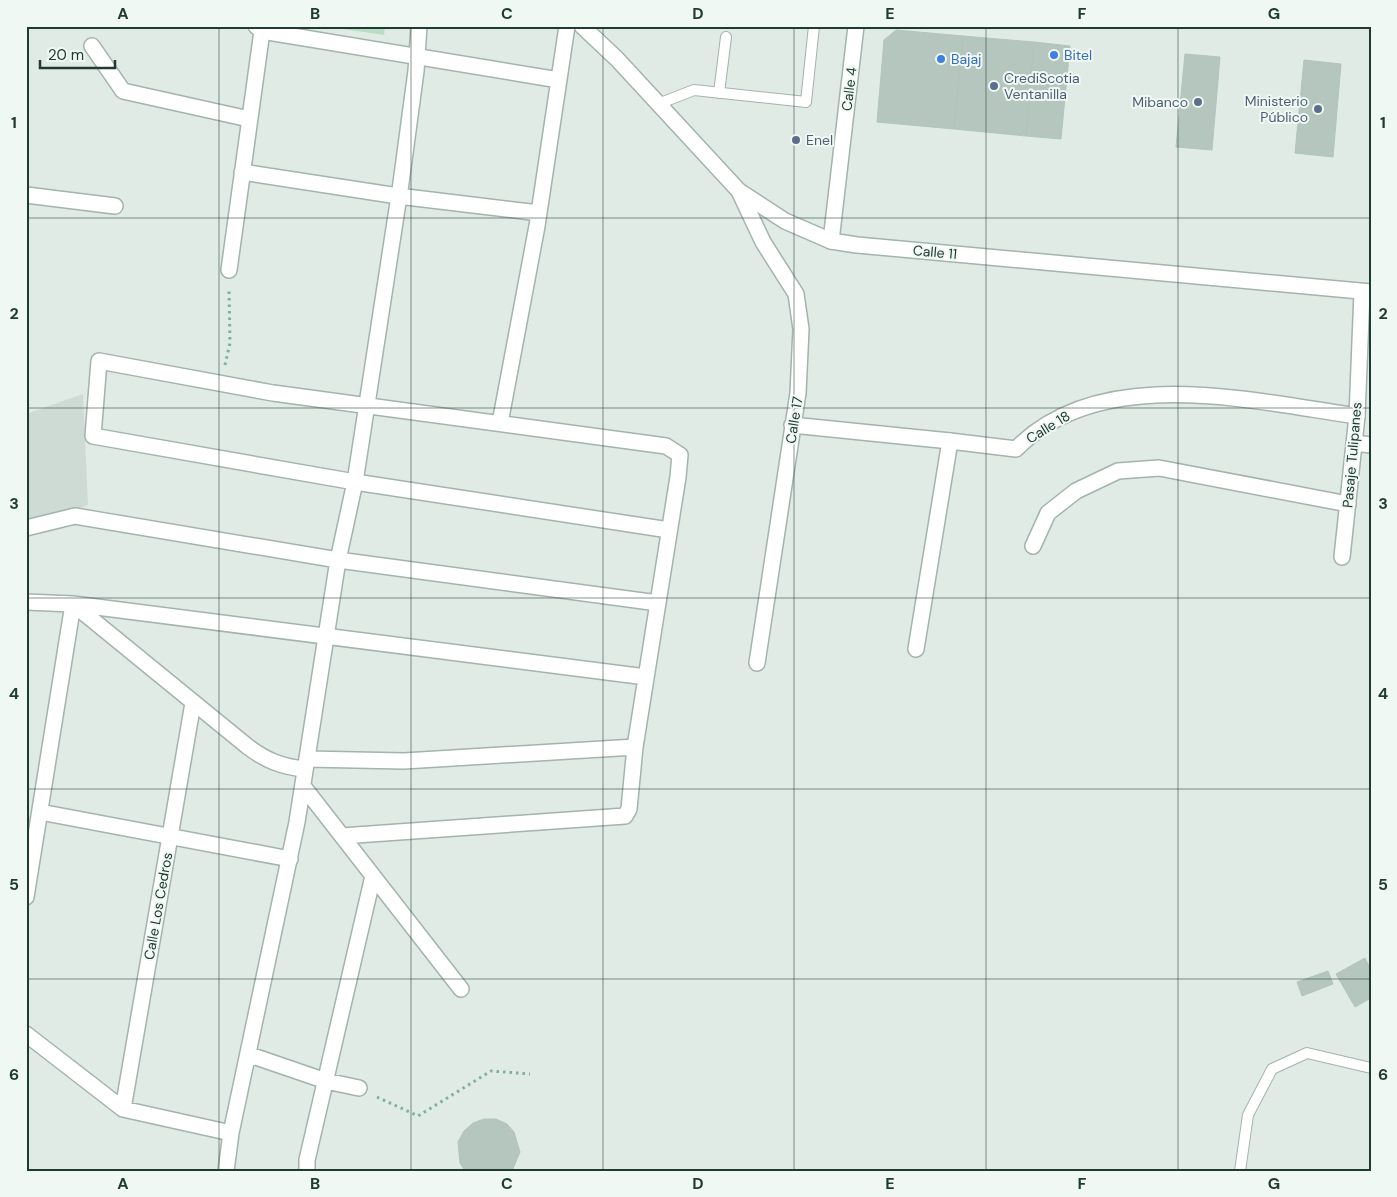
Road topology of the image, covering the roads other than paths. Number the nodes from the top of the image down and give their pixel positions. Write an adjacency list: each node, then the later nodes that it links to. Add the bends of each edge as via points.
1 (419, 26): 9 (street)
2 (567, 26): 10 (street)
3 (582, 26): 12 (street, Calle 11)
4 (814, 26): 11 (lane, via 806,102)
5 (856, 26): 20 (street, Calle 4)
6 (259, 29): 9 (street); 13 (street)
7 (726, 37): 11 (lane)
8 (92, 46): 13 (street, via 123,91)
9 (417, 55): 10 (street); 17 (street)
10 (559, 80): 19 (street)
11 (719, 92): 12 (lane, via 694,90)
12 (658, 104): 15 (street, Calle 11)
13 (249, 119): 14 (street)
14 (242, 172): 17 (street); 21 (street)
15 (739, 191): 20 (street, Calle 11, via 785,221); 26 (street, Calle 17, via 763,242 796,294 802,329 798,393)
16 (26, 195): 18 (street)
17 (398, 196): 19 (street); 23 (street)
18 (115, 206)
19 (539, 213): 25 (street)
20 (831, 241): 22 (street, Calle 11)
21 (229, 270)
22 (1366, 292): 24 (street, Pasaje Tulipanes)
23 (367, 405): 25 (street); 30 (street); 30 (street, via 220,385 99,361 93,436)
24 (1357, 416): 27 (street, Calle 18, via 1234,398 1155,395 1115,398 1083,406 1029,435 1016,449); 28 (street, Pasaje Tulipanes)
25 (500, 423): 33 (street, via 666,446 680,455)
26 (792, 425): 27 (street); 42 (street, Calle 17)
27 (950, 441): 41 (street)
28 (1355, 443): 29 (street); 31 (street, Pasaje Tulipanes)
29 (1371, 445)
30 (355, 482): 33 (street); 36 (street)
31 (1348, 504): 34 (street, via 1159,468 1118,471 1076,491 1048,513); 35 (street, Pasaje Tulipanes)
32 (26, 528): 36 (street, via 75,516)
33 (669, 530): 38 (street)
34 (1033, 546)
35 (1342, 557)
36 (338, 560): 38 (street); 40 (street)
37 (26, 602): 39 (street)
38 (658, 603): 43 (street)
39 (74, 604): 40 (street); 44 (street); 48 (street)
40 (325, 638): 43 (street); 46 (street)
41 (916, 650)
42 (757, 663)
43 (646, 677): 45 (street)
44 (193, 704): 46 (street, via 265,759 288,768); 50 (street, Calle Los Cedros)
45 (635, 747): 46 (street); 49 (street, via 629,809 625,816)
46 (306, 764): 47 (street)
47 (303, 786): 49 (street); 51 (street)
48 (40, 812): 50 (street); 53 (street)
49 (342, 836): 52 (street)
50 (170, 837): 51 (street); 60 (street, Calle Los Cedros)
51 (290, 859): 56 (street)
52 (373, 876): 54 (street); 58 (street)
53 (26, 897)
54 (461, 989)
55 (26, 1034): 60 (street)
56 (250, 1055): 58 (street); 61 (street)
57 (1371, 1068): 64 (lane, via 1307,1053 1272,1069 1248,1115)
58 (326, 1081): 59 (street); 63 (street)
59 (359, 1088)
60 (123, 1110): 61 (street)
61 (231, 1133): 62 (street)
62 (226, 1171)
63 (307, 1171)
64 (1240, 1171)

